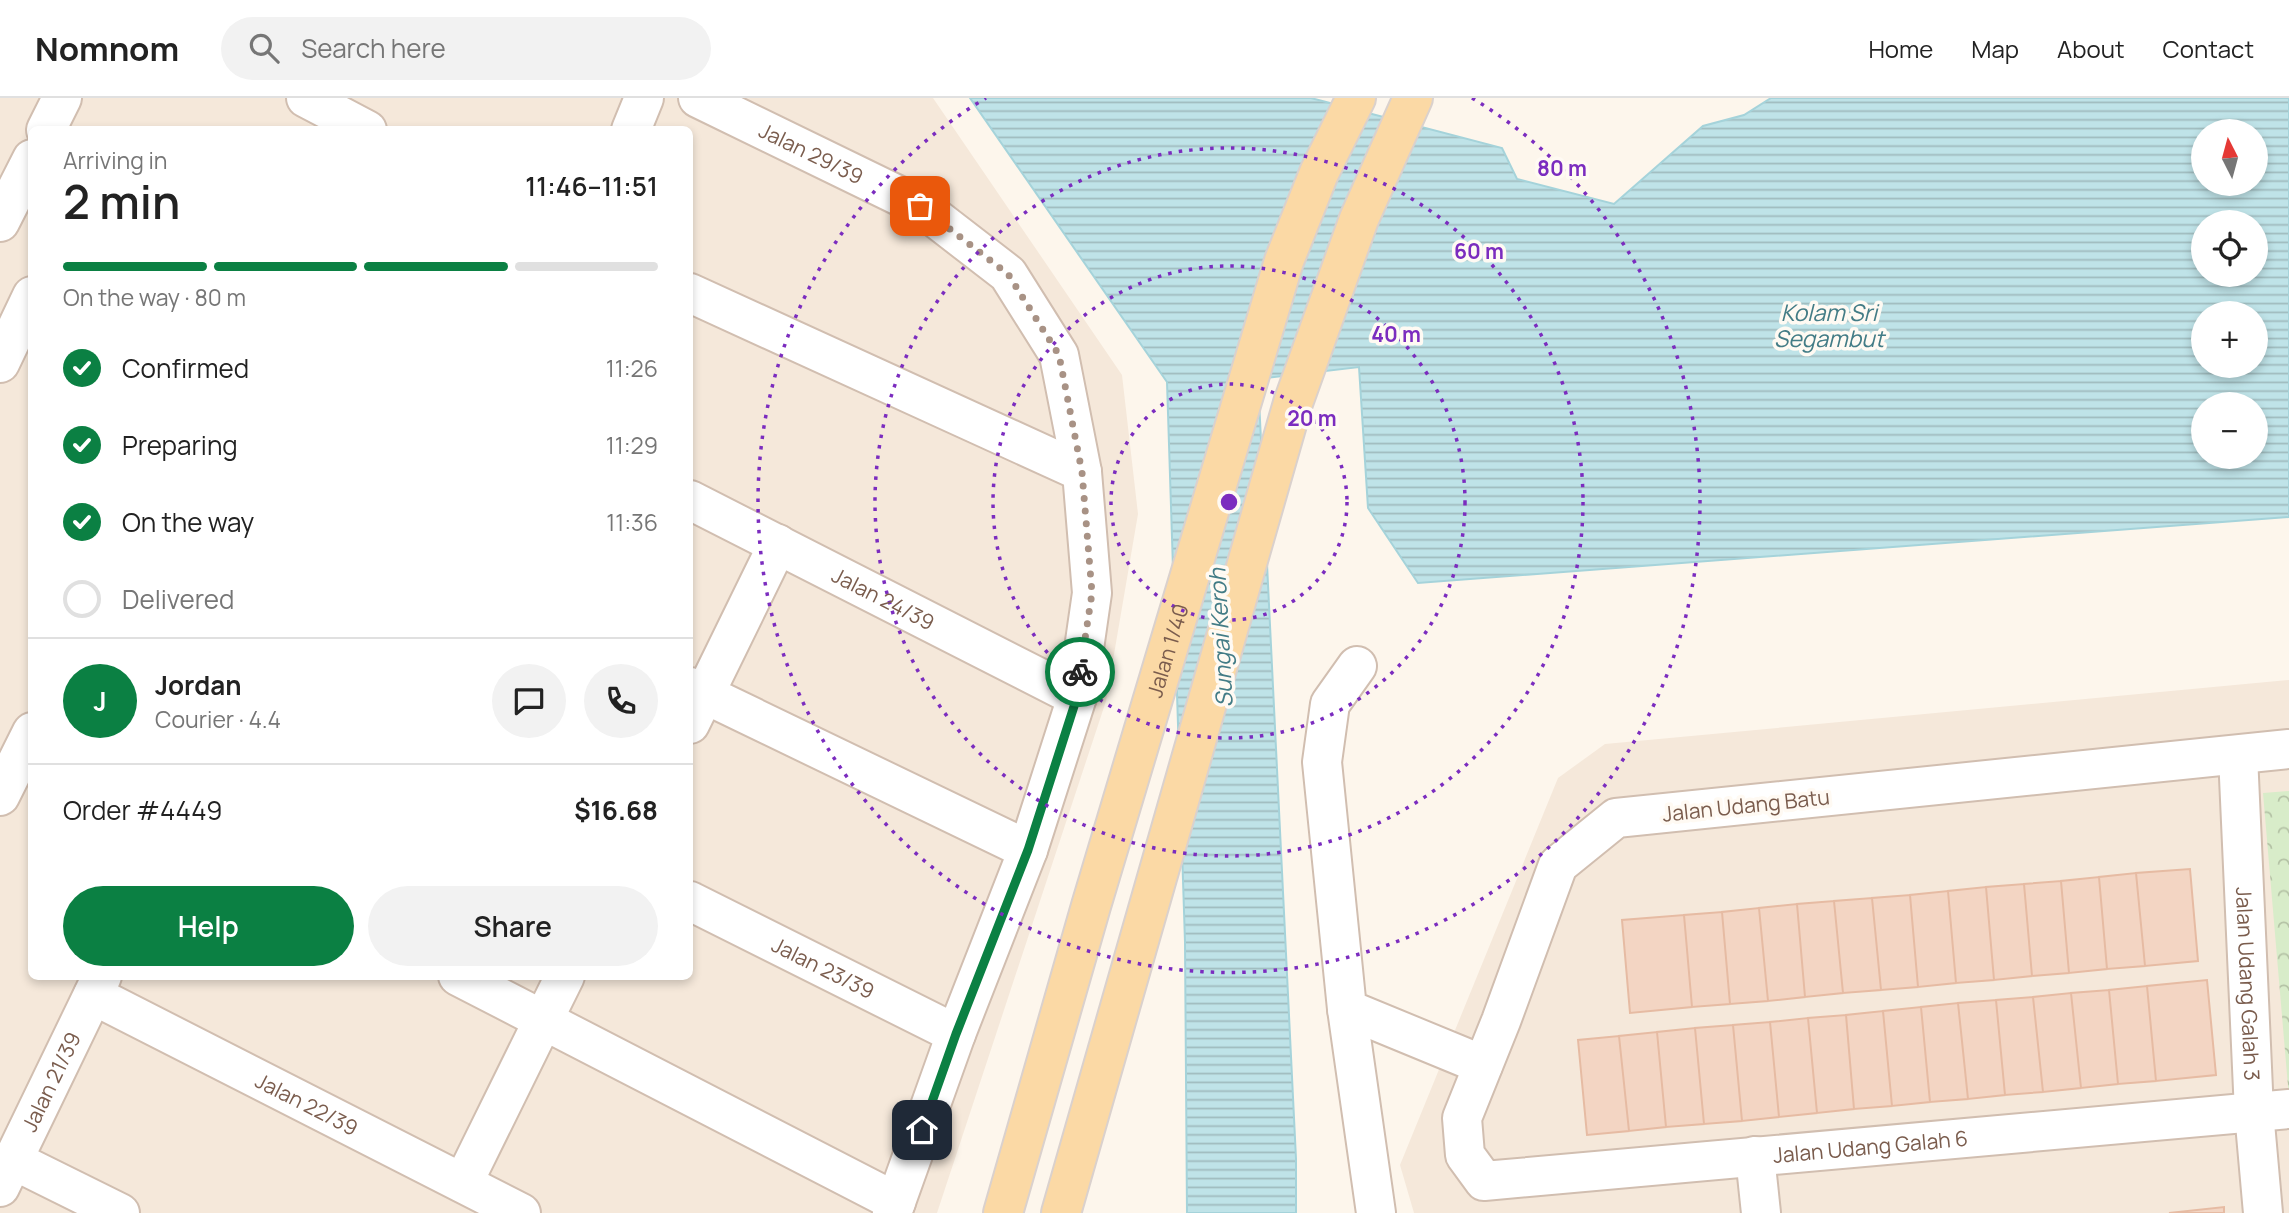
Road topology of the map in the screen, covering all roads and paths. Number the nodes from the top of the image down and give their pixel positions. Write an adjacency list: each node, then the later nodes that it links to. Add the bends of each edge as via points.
1 (62, 98): 7 (street)
2 (306, 98): 8 (street)
3 (645, 98): 9 (street)
4 (698, 98): 15 (street, Jalan 29/39, via 920,206 1008,274 1059,355)
5 (1356, 98): 40 (main road, Jalan 1/40, via 1319,173 1284,261)
6 (1413, 98): 41 (main road, via 1359,219 1293,402)
7 (48, 126)
8 (359, 126)
9 (633, 126)
10 (28, 168): 11 (street)
11 (0, 222)
12 (693, 294): 15 (street)
13 (28, 304): 14 (street)
14 (0, 363)
15 (1082, 472): 19 (street, Jalan 29/39, via 1092,593)
16 (693, 502): 17 (street, Jalan 24/39)
17 (778, 544): 19 (street, Jalan 24/39); 20 (street)
18 (1357, 666): 28 (street, via 1330,704 1322,762)
19 (1077, 697): 23 (street, Jalan 29/39)
20 (694, 702): 23 (street)
21 (2289, 750): 22 (street, Jalan Udang Batu)
22 (2238, 755): 31 (street, Jalan Udang Batu, via 1616,818 1558,865); 32 (street, Jalan Udang Galah 3)
23 (1028, 850): 30 (street, Jalan 29/39)
24 (693, 902): 30 (street, Jalan 23/39)
25 (466, 980): 29 (street)
26 (563, 980): 29 (street)
27 (97, 986): 34 (street, Jalan 21/39); 36 (street, Jalan 22/39)
28 (1346, 1009): 31 (street); 42 (street)
29 (544, 1019): 36 (street); 37 (street)
30 (956, 1034): 37 (street, Jalan 29/39)
31 (1483, 1065): 35 (street, Jalan Udang Batu, via 1462,1118 1465,1155)
32 (2272, 1110): 33 (street, Jalan Udang Galah 6); 44 (street, Jalan Udang Galah 3)
33 (1755, 1156): 35 (street, Jalan Udang Galah 6); 43 (street)
34 (7, 1174): 38 (street)
35 (1485, 1181)
36 (463, 1183): 39 (street, Jalan 22/39)
37 (894, 1208)
38 (120, 1213)
39 (522, 1213)
40 (1003, 1213)
41 (1061, 1213)
42 (1376, 1213)
43 (1761, 1213)
44 (2263, 1213)

